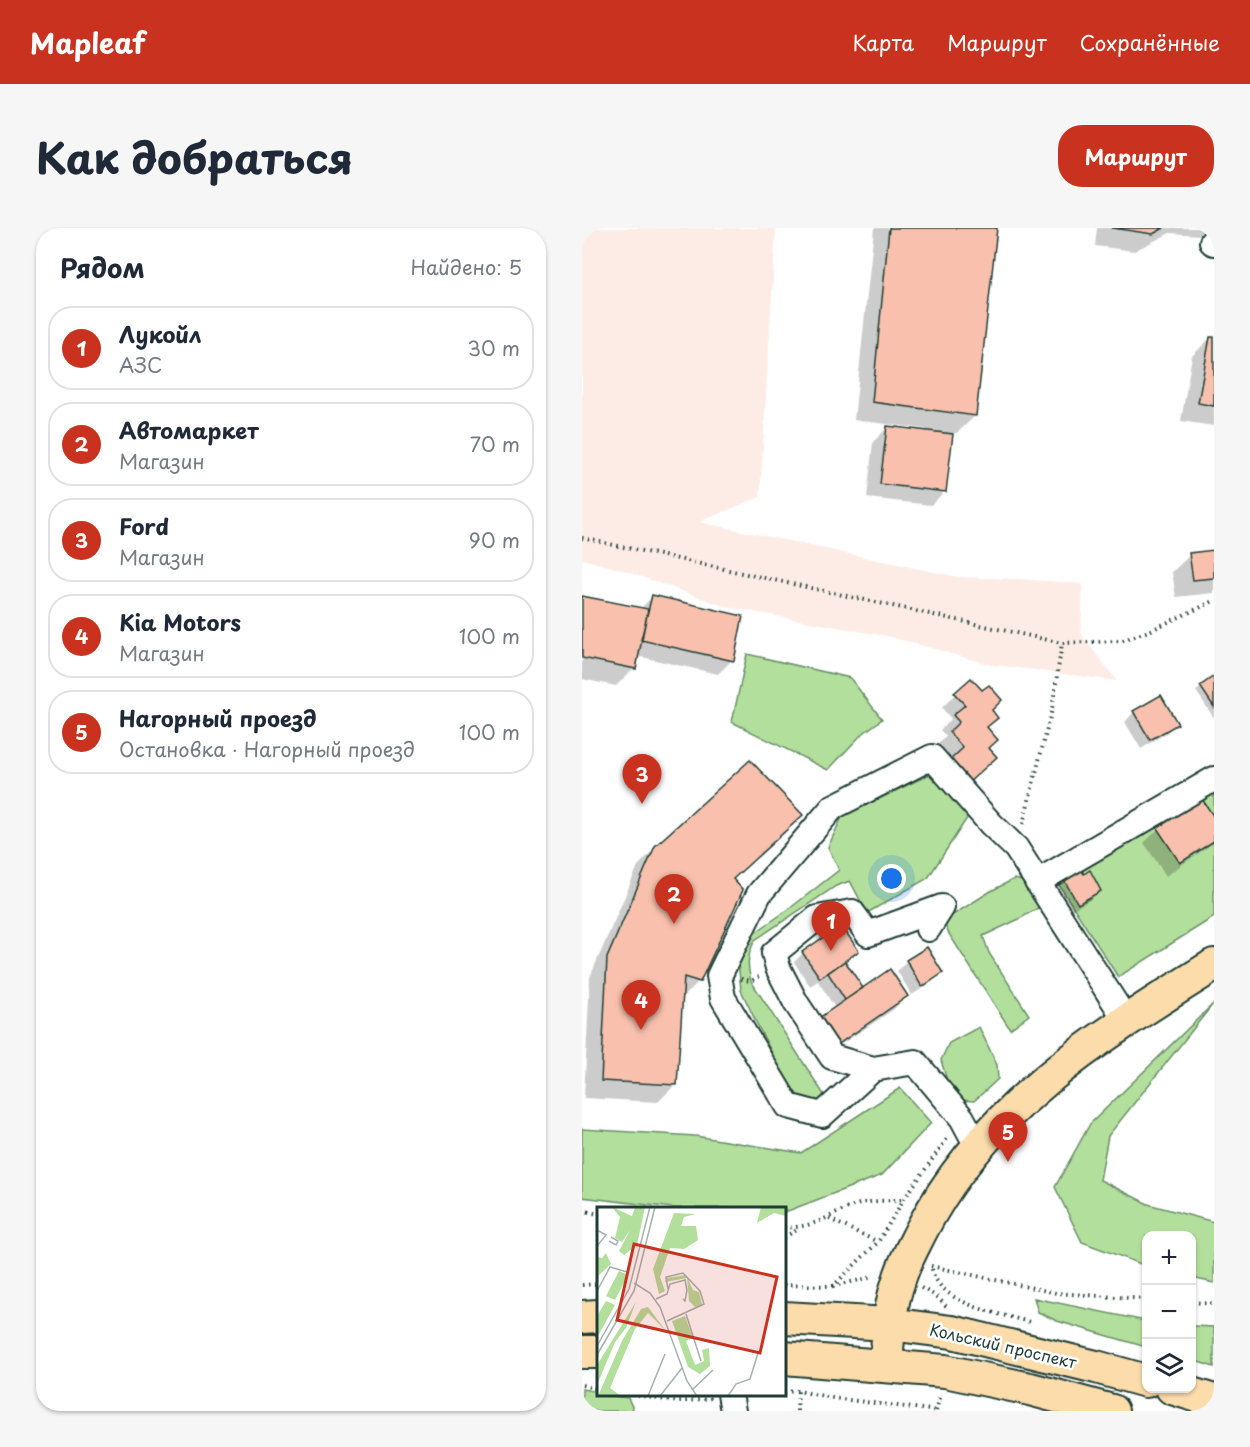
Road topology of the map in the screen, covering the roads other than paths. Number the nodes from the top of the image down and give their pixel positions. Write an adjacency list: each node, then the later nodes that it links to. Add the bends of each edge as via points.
1 (1214, 779): 2 (lane)
2 (1037, 882): 5 (lane); 6 (lane, via 1016,848 932,757 833,807 759,894 719,976 723,998 788,1106 822,1114)
3 (928, 929): 6 (lane, via 942,907 868,934 852,912 817,918 774,953 796,1003 832,1057)
4 (1214, 965): 5 (main road)
5 (1126, 1020): 7 (main road, via 1029,1093)
6 (873, 1069): 7 (lane, via 915,1062 962,1118)
7 (977, 1146): 11 (main road, via 938,1199 919,1263 898,1282)
8 (597, 1316): 9 (main road)
9 (582, 1317)
10 (786, 1318): 11 (main road, Кольский проспект)
11 (889, 1324): 13 (main road); 14 (main road, Кольский проспект, via 952,1332)
12 (786, 1358): 13 (main road)
13 (886, 1366): 17 (main road, via 945,1371)
14 (1142, 1380)
15 (1186, 1393): 16 (main road)
16 (1214, 1401)
17 (1112, 1411)

